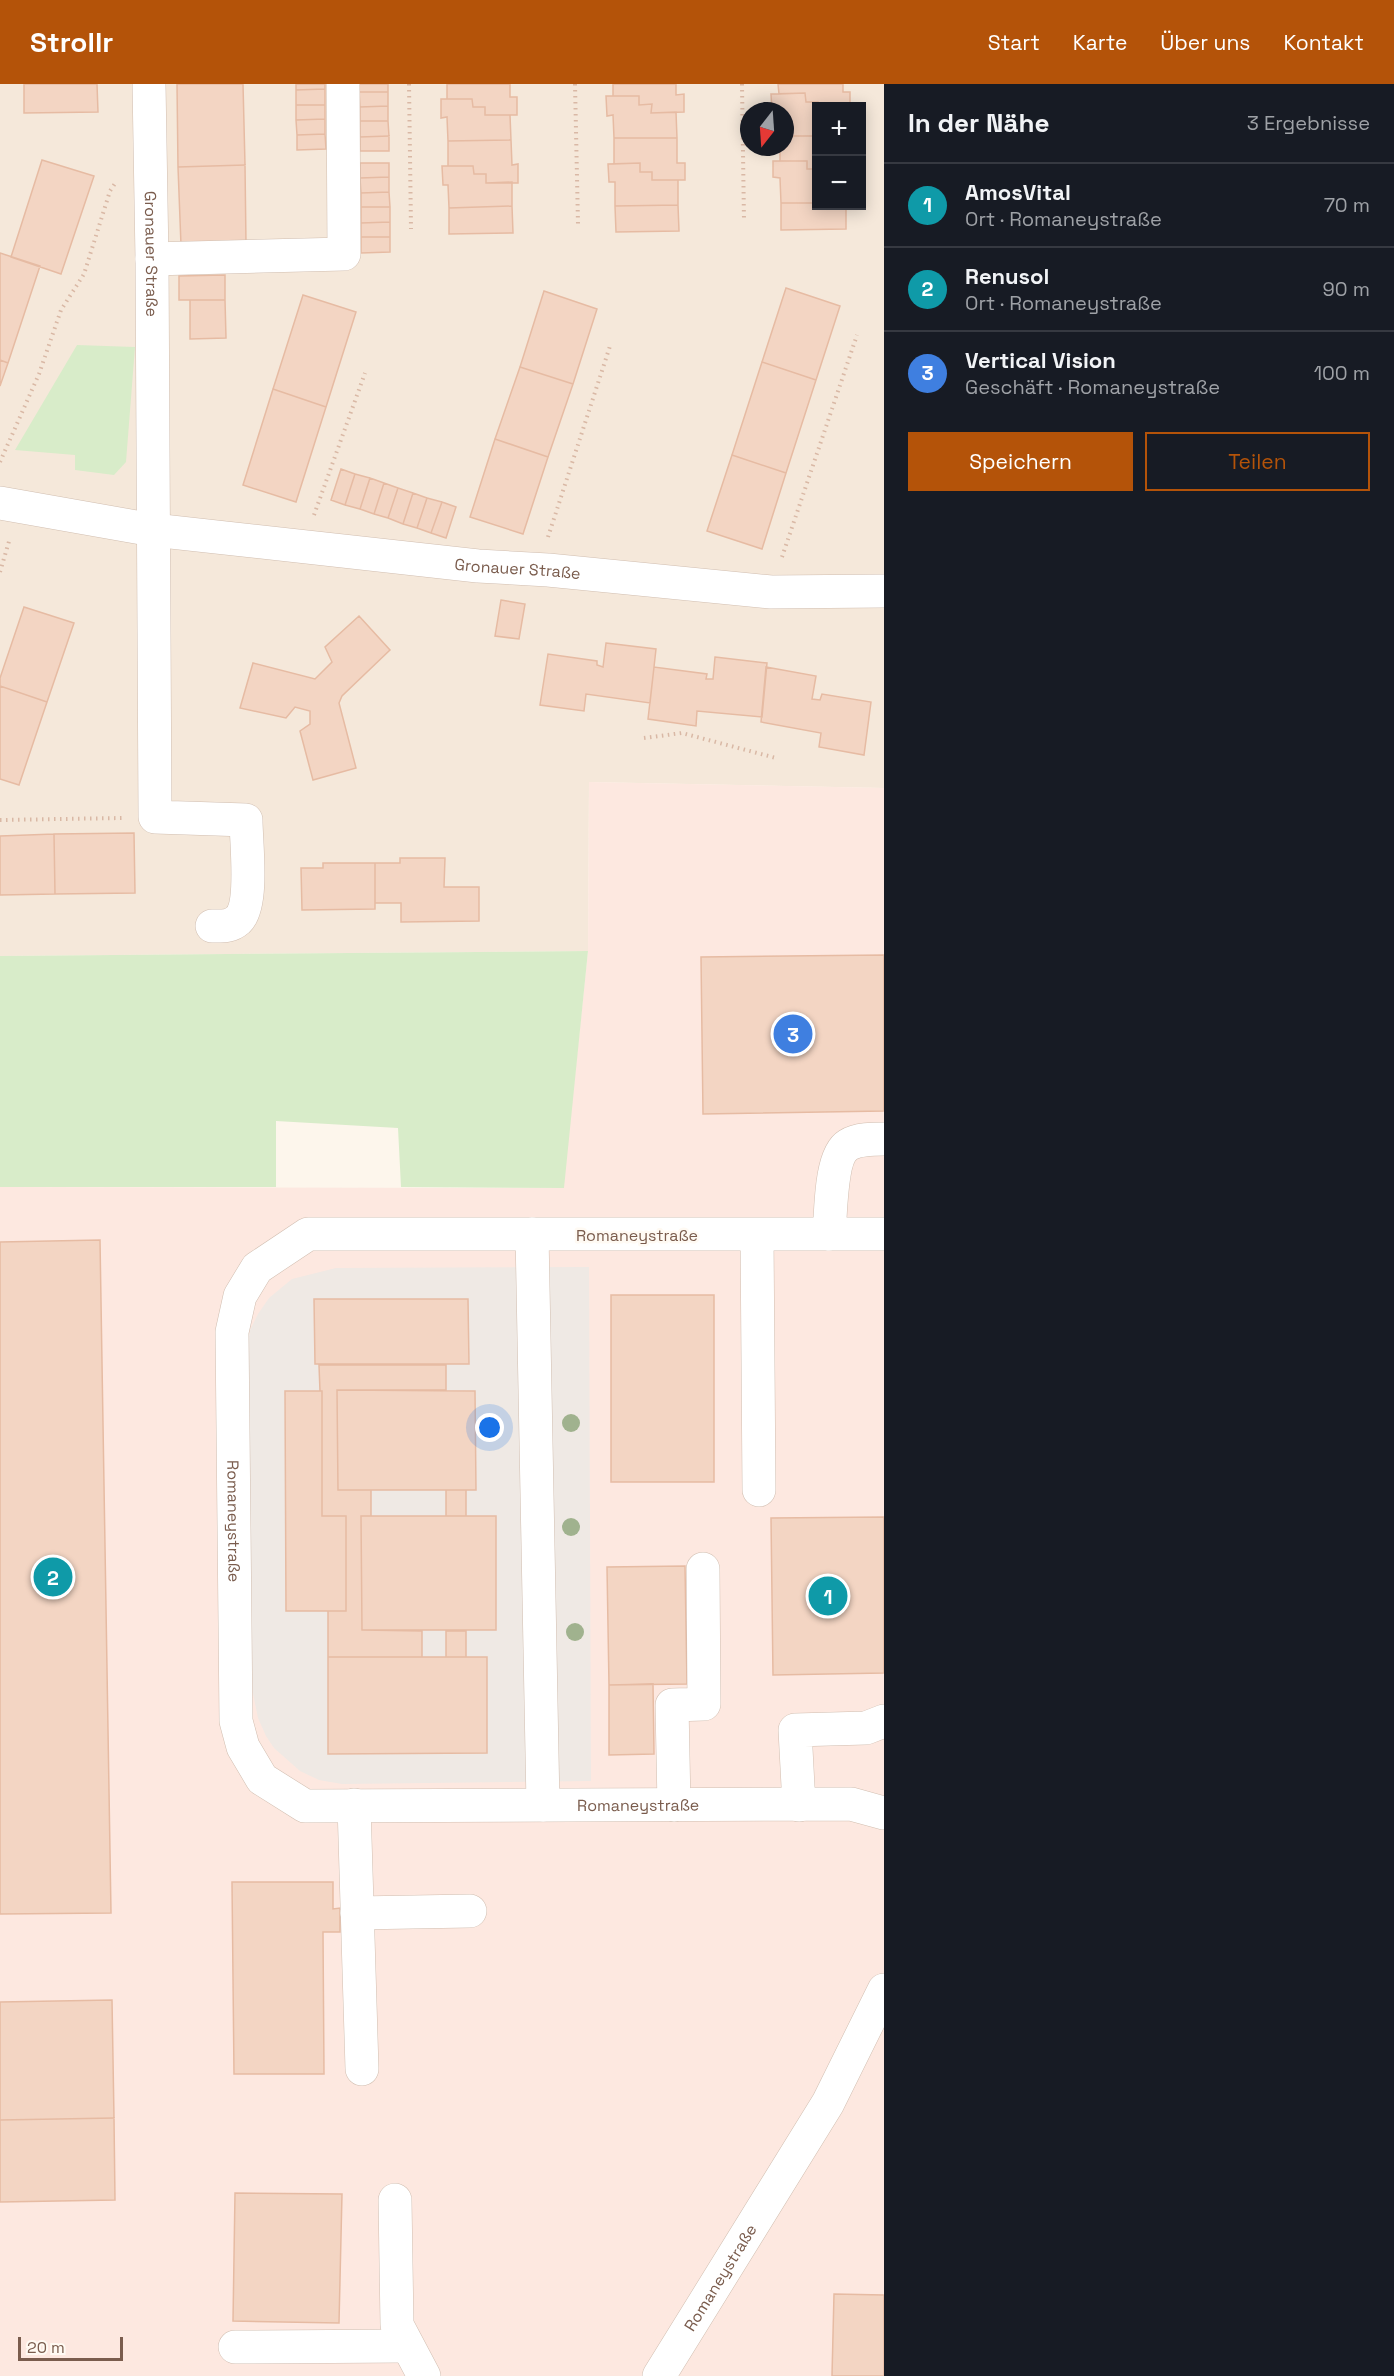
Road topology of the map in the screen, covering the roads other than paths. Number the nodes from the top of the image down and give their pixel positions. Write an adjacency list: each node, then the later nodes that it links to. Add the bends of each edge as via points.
1 (149, 84): 3 (street, Gronauer Straße)
2 (343, 84): 3 (street, via 344,255)
3 (152, 258): 5 (street, Gronauer Straße)
4 (0, 503): 5 (street, Gronauer Straße)
5 (153, 530): 6 (street, Gronauer Straße, via 478,566 771,592); 7 (street, Gronauer Straße, via 155,817 246,820 245,910 226,927)
6 (884, 591)
7 (212, 926)
8 (884, 1138): 10 (street, via 847,1145 836,1161)
9 (532, 1234): 12 (street, Romaneystraße); 16 (street, Romaneystraße, via 308,1234 257,1269 240,1296 232,1332 236,1721 243,1747 262,1779 306,1806); 17 (street)
10 (829, 1234): 11 (street, Romaneystraße); 12 (street, Romaneystraße)
11 (884, 1234)
12 (757, 1235): 13 (street)
13 (759, 1490)
14 (703, 1569): 18 (street, via 704,1704 672,1705)
15 (884, 1721): 19 (street, via 866,1728 795,1730)
16 (354, 1805): 17 (street, Romaneystraße); 22 (street)
17 (543, 1805): 18 (street, Romaneystraße)
18 (674, 1805): 19 (street, Romaneystraße)
19 (799, 1805): 20 (street, Romaneystraße, via 851,1804)
20 (884, 1813)
21 (470, 1911): 22 (street)
22 (357, 1913): 24 (street)
23 (884, 1990): 29 (street, Romaneystraße, via 828,2103)
24 (362, 2069)
25 (395, 2200): 26 (street, via 397,2325)
26 (407, 2346): 27 (street); 28 (street)
27 (235, 2347)
28 (424, 2376)
29 (659, 2376)

